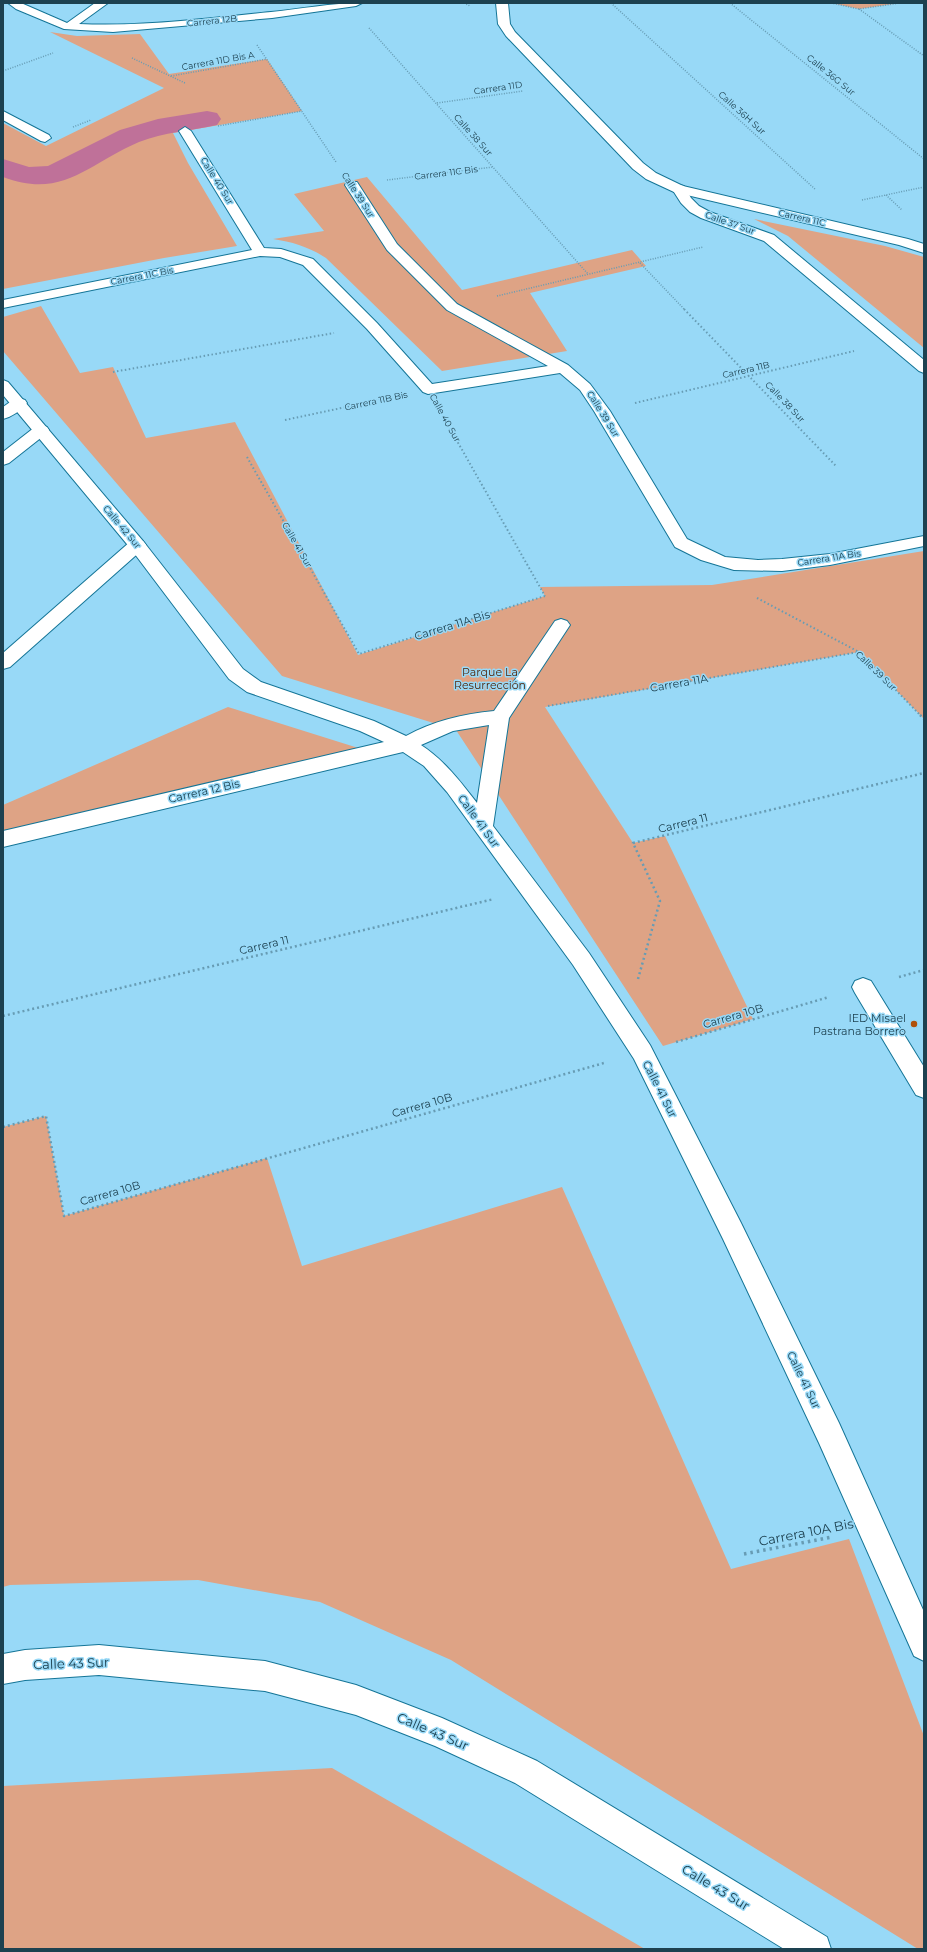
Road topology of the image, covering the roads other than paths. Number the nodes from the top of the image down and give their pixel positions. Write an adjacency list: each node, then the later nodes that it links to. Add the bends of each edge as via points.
1 (14, 3): 7 (street)
2 (102, 3): 7 (street)
3 (287, 3): 6 (street)
4 (352, 4): 6 (street, Carrera 12B)
5 (502, 9): 12 (street, via 510,34 638,166 651,176)
6 (272, 15): 7 (street, Carrera 12B, via 113,29)
7 (68, 27)
8 (3, 115): 10 (street)
9 (185, 131): 14 (street, Calle 40 Sur)
10 (45, 138)
11 (352, 185): 17 (street, Calle 39 Sur, via 392,247 452,307)
12 (679, 188): 13 (street, Carrera 11C); 18 (street, Calle 37 Sur, via 693,209 769,238)
13 (924, 249)
14 (260, 252): 15 (street, Carrera 11C Bis); 16 (street, Carrera 11C Bis)
15 (281, 253): 17 (street, Calle 40 Sur, via 308,262 372,326 428,389)
16 (3, 304)
17 (563, 368): 26 (street, Calle 39 Sur, via 585,387 602,411 681,543 703,555)
18 (924, 368)
19 (3, 385): 20 (street, Calle 42 Sur)
20 (19, 403): 21 (street); 22 (street, Calle 42 Sur)
21 (3, 414)
22 (41, 430): 23 (street); 25 (street, Calle 42 Sur)
23 (3, 460)
24 (924, 541): 26 (street, Carrera 11A Bis, via 810,562)
25 (137, 545): 28 (street); 29 (street, Calle 42 Sur)
26 (733, 564)
27 (561, 625): 30 (street)
28 (3, 662)
29 (236, 674): 31 (street, Calle 41 Sur, via 254,687 367,726)
30 (500, 717): 31 (street, Carrera 12 Bis, via 468,719 430,730); 32 (street)
31 (406, 744): 32 (street, Calle 41 Sur, via 431,762 454,787); 33 (street, Carrera 12 Bis)
32 (483, 827): 36 (street, Calle 41 Sur, via 582,959 642,1052 829,1433)
33 (3, 839)
34 (863, 987): 35 (street)
35 (924, 1088)
36 (924, 1646)
37 (3, 1669): 38 (street, Calle 43 Sur, via 99,1660 265,1676 356,1700 442,1733 526,1772)
38 (815, 1949)

